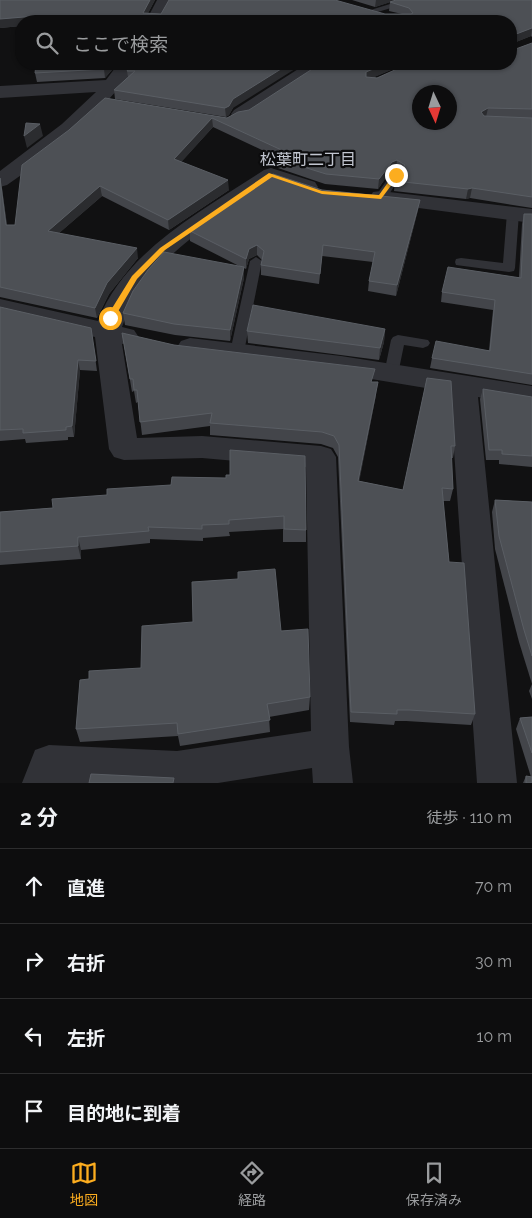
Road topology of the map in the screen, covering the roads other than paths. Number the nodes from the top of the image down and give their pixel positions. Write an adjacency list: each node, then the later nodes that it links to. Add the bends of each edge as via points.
1 (165, 0): 5 (street)
2 (413, 0): 4 (lane)
3 (351, 8): 4 (street)
4 (368, 12): 6 (street)
5 (157, 15)
6 (379, 15)
7 (309, 70): 10 (street)
8 (126, 72): 9 (street); 12 (street, via 101,102)
9 (0, 92)
10 (238, 116)
11 (396, 175): 14 (lane)
12 (0, 181)
13 (332, 193): 19 (street, via 271,174 163,249 134,278 110,318)
14 (371, 196): 15 (street)
15 (522, 214): 17 (lane, via 509,268)
16 (256, 261): 21 (lane)
17 (461, 262)
18 (0, 307): 19 (street)
19 (108, 332): 21 (street, via 155,342); 25 (street, via 124,449 202,448 321,457)
20 (423, 343): 22 (lane, via 398,340)
21 (236, 352): 22 (street)
22 (391, 374): 23 (street)
23 (463, 385): 24 (street); 27 (street)
24 (532, 396)
25 (331, 765): 26 (street, via 177,770 49,764)
26 (42, 783)
27 (497, 783)

